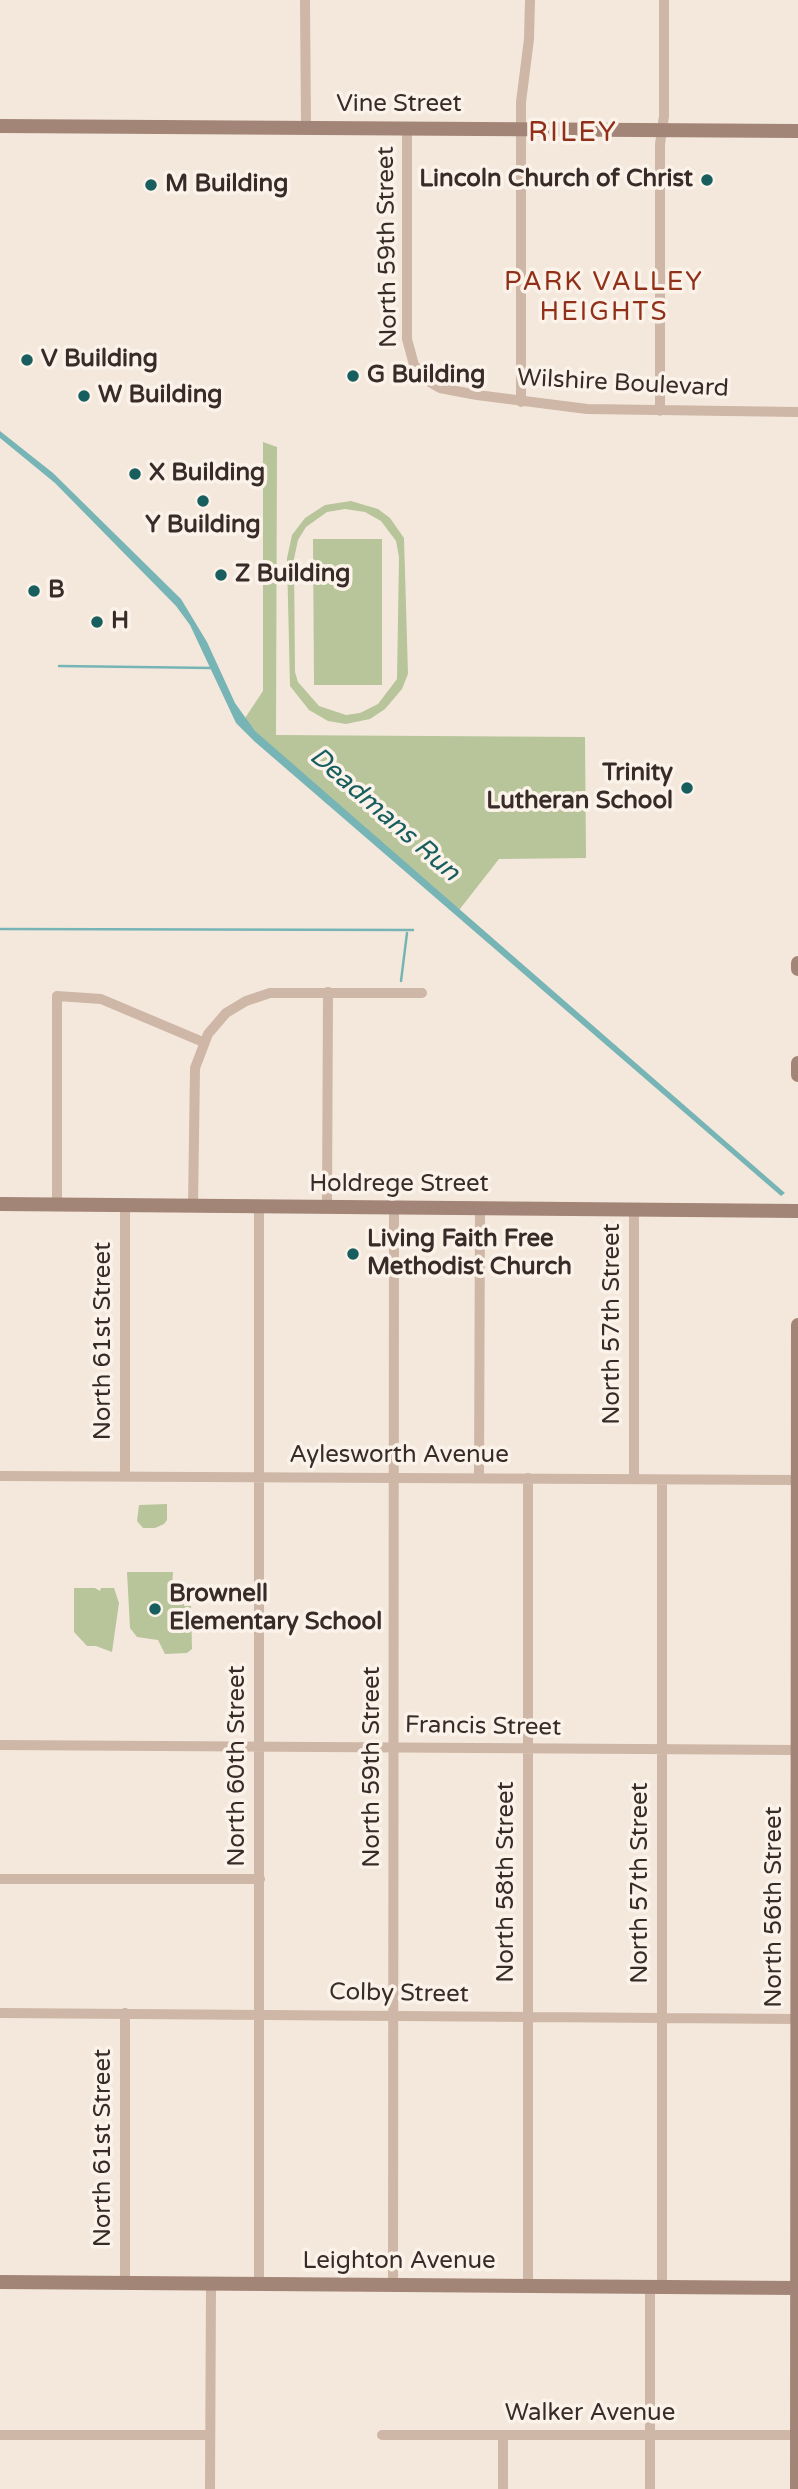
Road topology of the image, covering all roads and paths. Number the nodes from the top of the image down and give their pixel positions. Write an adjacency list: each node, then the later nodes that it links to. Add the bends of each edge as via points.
1 (305, 0): 5 (street)
2 (530, 0): 7 (street)
3 (664, 0): 8 (street)
4 (0, 125): 5 (main road, Vine Street)
5 (306, 128): 6 (main road, Vine Street)
6 (407, 128): 7 (main road, Vine Street); 10 (street, North 59th Street, via 407,340)
7 (521, 129): 8 (main road, Vine Street); 11 (street)
8 (663, 130): 9 (main road, Vine Street); 12 (street)
9 (798, 131)
10 (414, 365): 11 (street, Wilshire Boulevard, via 440,388)
11 (521, 402): 12 (street, Wilshire Boulevard)
12 (660, 411): 13 (street, Wilshire Boulevard)
13 (798, 412)
14 (798, 963): 15 (main road)
15 (798, 969)
16 (328, 992): 17 (street); 18 (street, via 279,992 252,998 226,1013); 26 (street)
17 (422, 993)
18 (203, 1042): 22 (street, via 101,999 57,996); 24 (street, via 194,1082)
19 (798, 1063): 20 (main road)
20 (798, 1075)
21 (0, 1204): 22 (main road, Holdrege Street)
22 (57, 1205): 23 (main road, Holdrege Street)
23 (125, 1205): 24 (main road, Holdrege Street); 34 (street, North 61st Street)
24 (193, 1206): 25 (main road, Holdrege Street)
25 (259, 1206): 26 (main road, Holdrege Street); 35 (street, North 60th Street)
26 (327, 1207): 27 (main road, Holdrege Street)
27 (394, 1208): 28 (main road, Holdrege Street); 36 (street, North 59th Street)
28 (480, 1208): 29 (main road, Holdrege Street); 37 (street)
29 (634, 1210): 30 (main road, Holdrege Street); 39 (street, North 57th Street)
30 (798, 1211)
31 (798, 1325): 32 (main road, North 56th Street)
32 (798, 1410): 41 (main road, North 56th Street)
33 (0, 1476): 34 (street, Aylesworth Avenue)
34 (125, 1476): 35 (street, Aylesworth Avenue)
35 (259, 1476): 36 (street, Aylesworth Avenue); 45 (street, North 60th Street)
36 (394, 1477): 37 (street, Aylesworth Avenue); 46 (street, North 59th Street)
37 (479, 1478): 38 (street, Aylesworth Avenue)
38 (527, 1478): 39 (street, Aylesworth Avenue); 47 (street, North 58th Street)
39 (634, 1479): 40 (street, Aylesworth Avenue)
40 (662, 1480): 41 (street, Aylesworth Avenue); 48 (street, North 57th Street)
41 (797, 1480): 42 (main road, North 56th Street)
42 (798, 1555): 43 (main road, North 56th Street)
43 (798, 1701): 49 (main road, North 56th Street)
44 (0, 1745): 45 (street, Francis Street)
45 (259, 1745): 46 (street, Francis Street); 52 (street, North 60th Street)
46 (394, 1747): 47 (street, Francis Street); 57 (street, North 59th Street)
47 (528, 1748): 48 (street, Francis Street); 58 (street, North 58th Street)
48 (662, 1749): 49 (street, Francis Street); 59 (street, North 57th Street)
49 (797, 1750): 50 (main road, North 56th Street)
50 (798, 1848): 53 (main road, North 56th Street)
51 (0, 1878): 52 (street)
52 (260, 1879): 56 (street, North 60th Street)
53 (798, 1994): 60 (main road, North 56th Street)
54 (0, 2013): 55 (street, Colby Street)
55 (125, 2013): 56 (street, Colby Street); 63 (street, North 61st Street)
56 (259, 2014): 57 (street, Colby Street); 65 (street, North 60th Street)
57 (393, 2015): 58 (street, Colby Street); 66 (street, North 59th Street)
58 (528, 2017): 59 (street, Colby Street); 67 (street, North 58th Street)
59 (662, 2018): 60 (street, Colby Street); 68 (street, North 57th Street)
60 (797, 2019): 61 (main road, North 56th Street)
61 (798, 2141): 69 (main road, North 56th Street)
62 (0, 2282): 63 (main road, Leighton Avenue)
63 (125, 2283): 64 (main road, Leighton Avenue)
64 (211, 2284): 65 (main road, Leighton Avenue); 71 (street)
65 (259, 2284): 66 (main road, Leighton Avenue)
66 (393, 2285): 67 (main road, Leighton Avenue)
67 (527, 2286): 68 (main road, Leighton Avenue)
68 (656, 2287): 69 (main road, Leighton Avenue); 74 (street, North 57th Street)
69 (798, 2288): 75 (main road, North 56th Street)
70 (0, 2435): 71 (street)
71 (210, 2435): 76 (street)
72 (382, 2435): 73 (street, Walker Avenue)
73 (503, 2435): 74 (street, Walker Avenue); 77 (street)
74 (650, 2435): 75 (street, Walker Avenue); 78 (street, North 57th Street)
75 (798, 2435): 79 (main road, North 56th Street)
76 (210, 2489)
77 (503, 2489)
78 (650, 2489)
79 (797, 2489)

